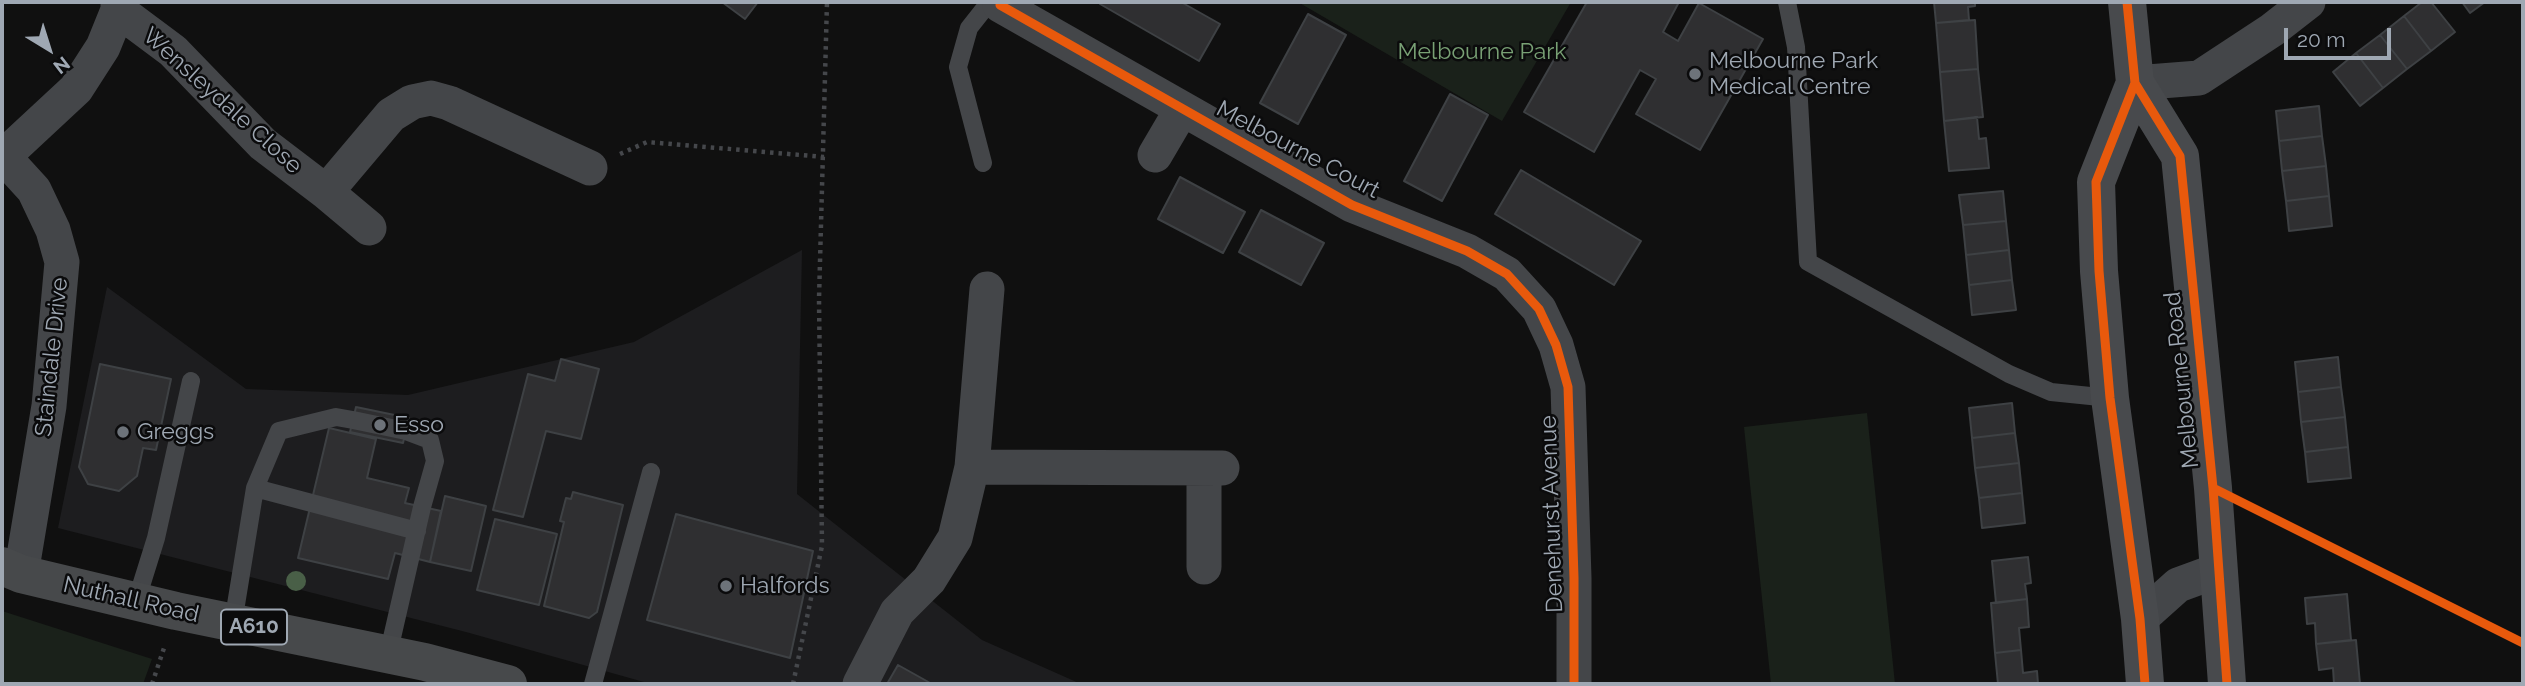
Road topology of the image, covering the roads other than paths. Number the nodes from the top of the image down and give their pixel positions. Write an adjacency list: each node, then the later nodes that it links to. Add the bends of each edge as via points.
1 (1787, 2): 17 (lane, via 1796,47 1808,262 2009,374 2051,392)
2 (2127, 2): 6 (street, Melbourne Road)
3 (2308, 2): 6 (street, via 2199,78)
4 (1000, 5): 7 (street, Melbourne Court); 10 (lane, via 984,9 969,28 958,67)
5 (118, 6): 9 (street, Staindale Drive, via 103,47 76,89); 12 (street, Wensleydale Close, via 173,51 263,144)
6 (2136, 83): 17 (street, Melbourne Road, via 2096,182); 24 (street, Melbourne Road, via 2180,156)
7 (1182, 109): 8 (street, Melbourne Court); 15 (street, Melbourne Court, via 1352,205 1467,251 1507,274 1539,309)
8 (1155, 155)
9 (3, 156): 23 (street, Staindale Drive, via 34,190 54,230 62,262 49,406)
10 (984, 163)
11 (590, 168): 12 (street, via 431,97 391,115)
12 (326, 192): 13 (street, Wensleydale Close)
13 (369, 228)
14 (987, 289): 18 (street)
15 (1556, 345): 32 (street, Denehurst Avenue, via 1568,387)
16 (191, 381): 25 (lane, via 156,538)
17 (2110, 398): 26 (street, Melbourne Road)
18 (972, 467): 22 (street, via 1213,468); 31 (street, via 955,538 929,580 897,612)
19 (650, 472): 30 (lane)
20 (256, 488): 21 (lane); 21 (lane, via 279,430 336,417 406,431 430,440 435,461); 27 (lane)
21 (417, 531): 28 (lane)
22 (1204, 567)
23 (11, 570): 25 (highway, Nuthall Road / A610)
24 (2220, 570): 26 (street, via 2178,585); 34 (street, Melbourne Road)
25 (136, 602): 27 (highway, Nuthall Road / A610)
26 (2140, 619): 33 (street, Melbourne Road)
27 (233, 623): 28 (highway, Nuthall Road / A610)
28 (388, 655): 29 (highway, Nuthall Road / A610)
29 (508, 684)
30 (593, 684)
31 (860, 684)
32 (1574, 684)
33 (2145, 684)
34 (2227, 684)

